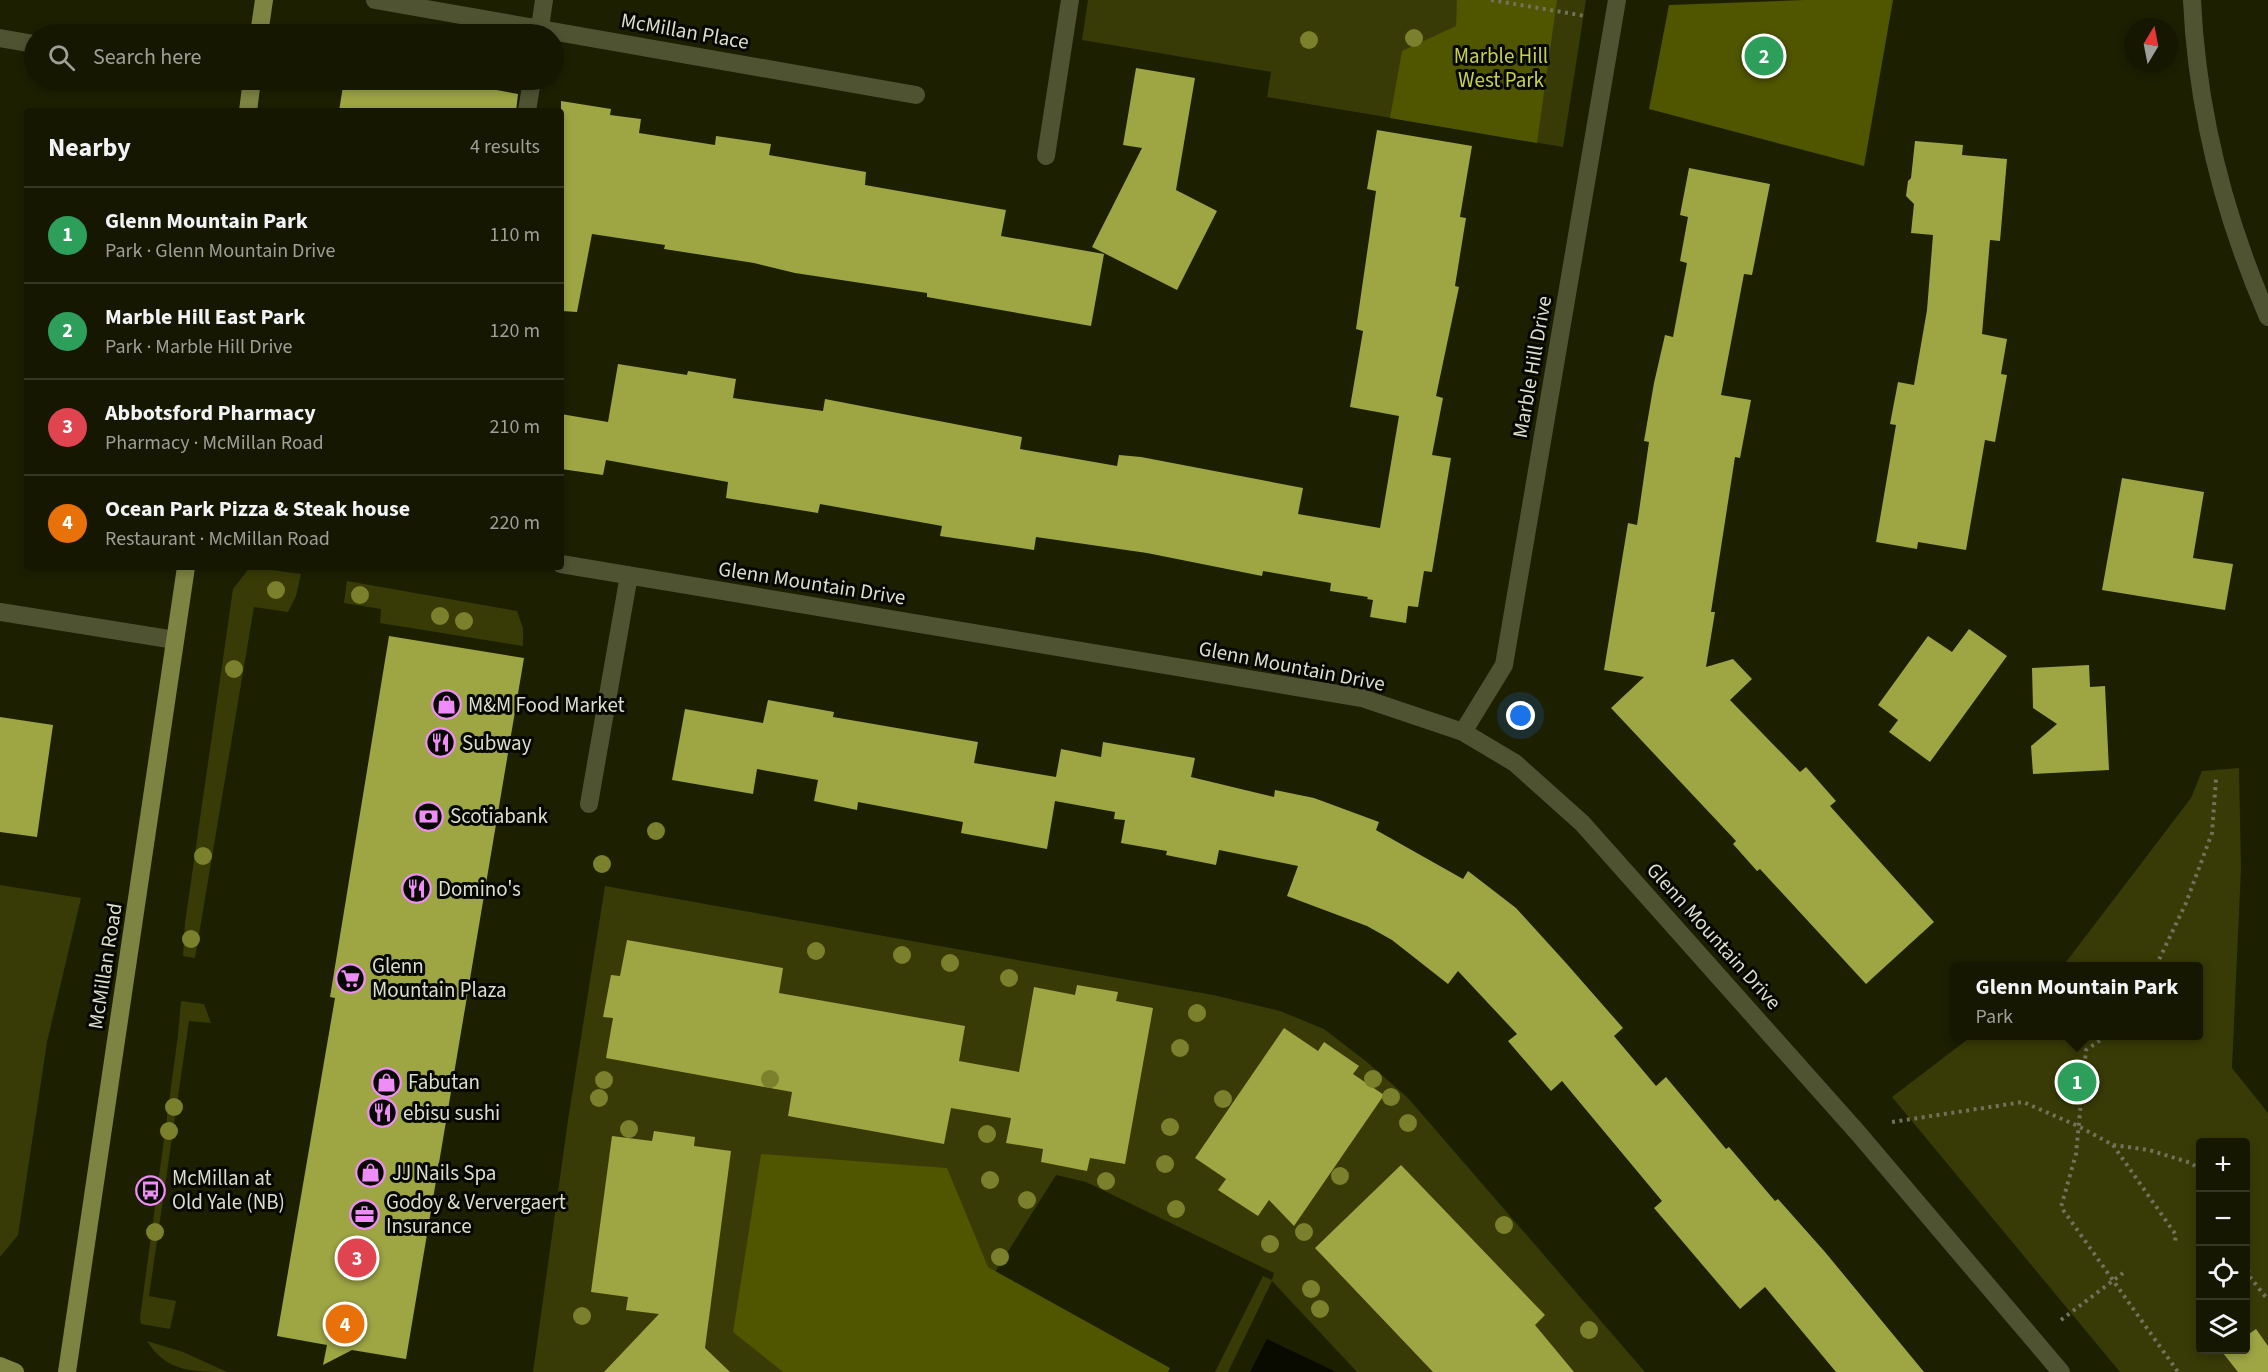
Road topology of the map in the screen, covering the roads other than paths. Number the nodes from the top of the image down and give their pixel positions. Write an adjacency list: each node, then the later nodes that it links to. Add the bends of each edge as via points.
1 (264, 0): 7 (main road)
2 (375, 0): 8 (street, McMillan Place)
3 (544, 0): 9 (street)
4 (1070, 0): 18 (street)
5 (1617, 0): 25 (street, Marble Hill Drive, via 1504,665)
6 (2192, 0): 19 (street, via 2206,128 2225,198)
7 (260, 24)
8 (499, 24)
9 (541, 24)
10 (564, 36): 15 (street, McMillan Place)
11 (0, 38): 12 (street)
12 (24, 42)
13 (247, 90): 16 (main road)
14 (530, 90): 17 (street)
15 (916, 95)
16 (248, 108)
17 (527, 108)
18 (1046, 156)
19 (2268, 317)
20 (564, 564): 22 (street, Glenn Mountain Drive)
21 (186, 570): 24 (main road, McMillan Road)
22 (630, 575): 25 (street, Glenn Mountain Drive, via 1362,698); 26 (street)
23 (0, 612): 24 (street)
24 (175, 640): 29 (main road, McMillan Road)
25 (1463, 732): 30 (street, Glenn Mountain Drive, via 1515,763 1590,831 1858,1133)
26 (589, 804)
27 (0, 1366): 28 (main road)
28 (15, 1372)
29 (67, 1372)
30 (2061, 1372)

